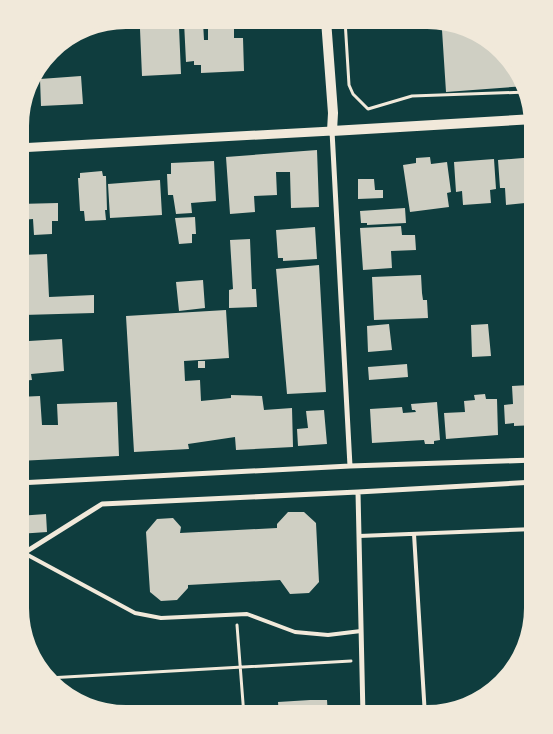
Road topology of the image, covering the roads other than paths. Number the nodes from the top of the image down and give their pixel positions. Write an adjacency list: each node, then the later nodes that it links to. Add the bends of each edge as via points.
1 (326, 26): 3 (main road)
2 (527, 120): 3 (main road)
3 (332, 131): 4 (street); 6 (street)
4 (26, 148)
5 (527, 460): 6 (street)
6 (350, 466): 8 (street)
7 (527, 482): 9 (street)
8 (26, 483)
9 (358, 492): 12 (street); 13 (street, via 102,504)
10 (527, 529): 11 (lane)
11 (414, 534): 12 (lane); 17 (lane)
12 (359, 536): 15 (street)
13 (26, 550)
14 (26, 556): 15 (lane, via 135,613 161,618 247,614 295,632 328,635)
15 (361, 631): 16 (street)
16 (363, 708)
17 (425, 708)

